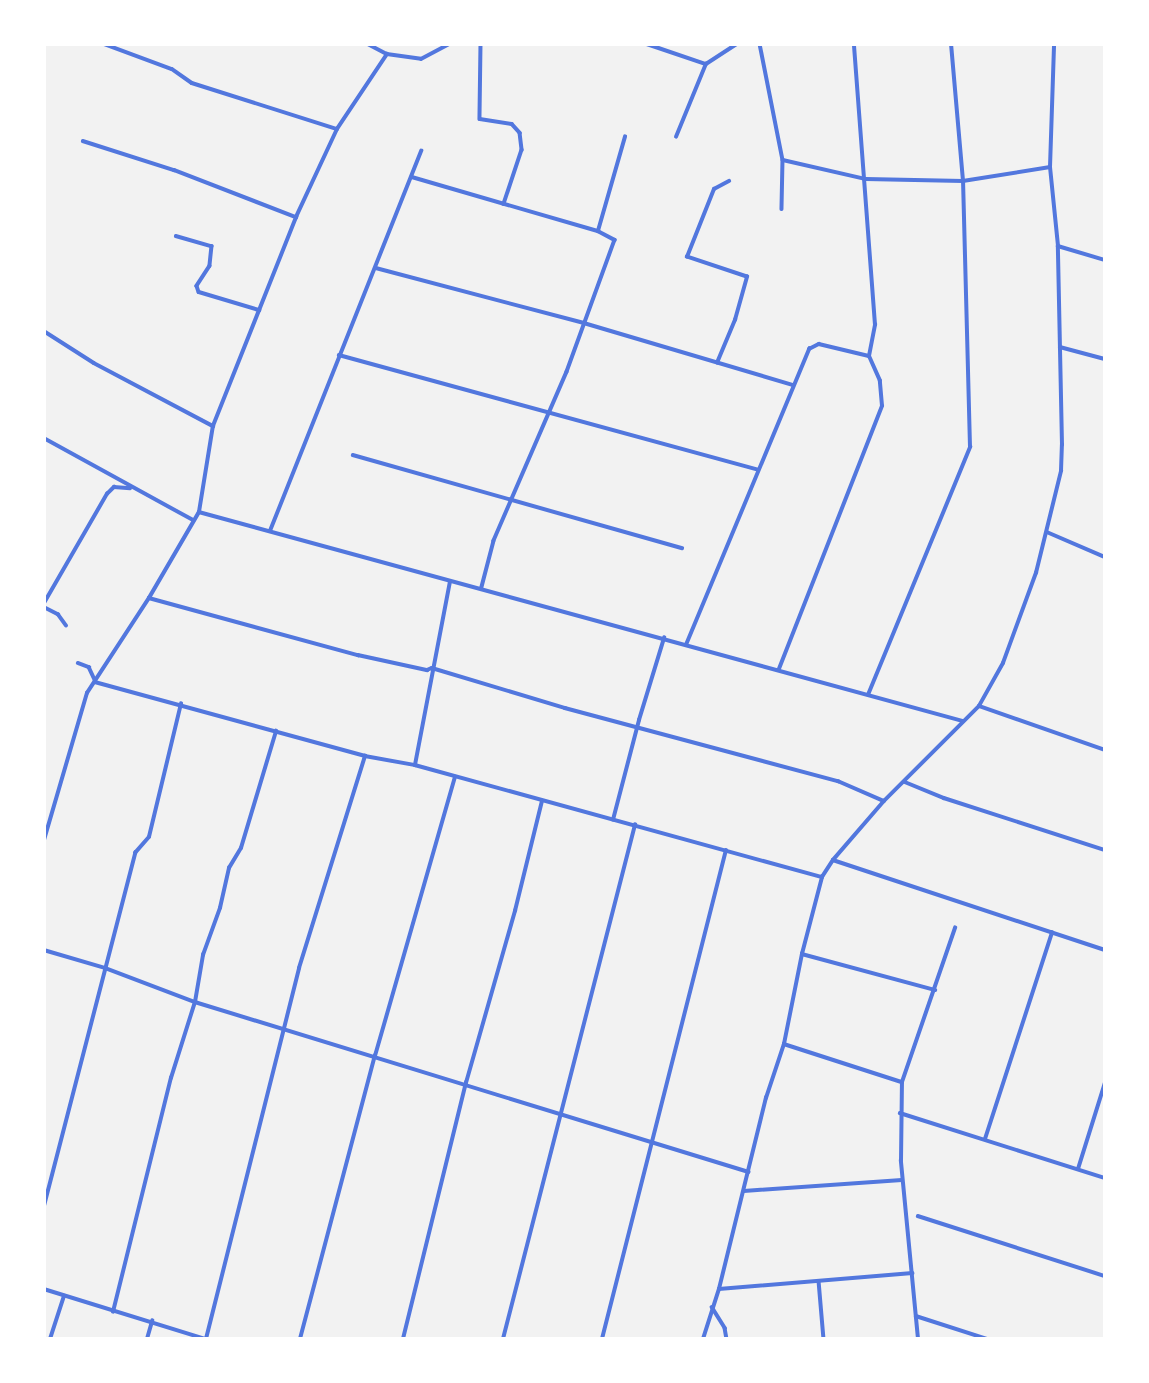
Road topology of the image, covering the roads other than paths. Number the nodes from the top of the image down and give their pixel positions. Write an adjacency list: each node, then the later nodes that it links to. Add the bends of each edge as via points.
1 (104, 44): 13 (street, via 172,69 192,83)
2 (368, 44): 11 (street)
3 (449, 44): 11 (street, via 421,59)
4 (481, 44): 24 (street, via 480,119 512,124 520,133 522,150)
5 (647, 44): 12 (street)
6 (737, 44): 12 (street)
7 (761, 44): 18 (street)
8 (854, 44): 21 (street)
9 (951, 44): 23 (street)
10 (1054, 44): 19 (street)
11 (387, 54): 13 (street)
12 (706, 64): 15 (street)
13 (337, 129): 26 (street)
14 (625, 137): 27 (street)
15 (676, 137)
16 (83, 141): 26 (street)
17 (421, 151): 20 (street)
18 (783, 160): 21 (street); 25 (street)
19 (1050, 167): 23 (street); 29 (street)
20 (412, 177): 24 (street); 31 (street)
21 (866, 178): 23 (street); 37 (street, via 875,325)
22 (729, 181): 39 (street, via 714,189 687,257 747,276)
23 (962, 181): 65 (street, via 970,447)
24 (504, 205): 27 (street)
25 (782, 209)
26 (296, 217): 32 (street)
27 (597, 231): 33 (street, via 615,240)
28 (176, 236): 32 (street, via 212,246 210,266 197,286 199,292)
29 (1058, 246): 30 (street); 35 (street)
30 (1105, 260)
31 (376, 268): 33 (street); 36 (street)
32 (259, 310): 42 (street)
33 (584, 323): 39 (street); 41 (street)
34 (44, 331): 42 (street)
35 (1060, 347): 38 (street); 51 (street, via 1061,471)
36 (340, 355): 41 (street); 50 (street)
37 (869, 356): 40 (street, via 813,345); 63 (street, via 880,381 879,420)
38 (1105, 359)
39 (717, 363): 40 (street)
40 (793, 385): 45 (street)
41 (549, 414): 45 (street); 47 (street)
42 (213, 426): 48 (street)
43 (44, 438): 46 (street)
44 (353, 455): 47 (street)
45 (758, 470): 60 (street)
46 (131, 488): 49 (street); 57 (street, via 114,487 107,494)
47 (511, 500): 52 (street); 55 (street)
48 (199, 512): 49 (street); 50 (street)
49 (193, 520): 56 (street)
50 (270, 531): 54 (street)
51 (1047, 532): 53 (street); 67 (street, via 1003,663)
52 (682, 548)
53 (1105, 557)
54 (450, 582): 55 (street); 62 (street)
55 (482, 587): 59 (street)
56 (149, 598): 62 (street, via 358,655); 64 (street)
57 (44, 605): 58 (street)
58 (66, 625)
59 (664, 638): 60 (street); 69 (street)
60 (686, 645): 63 (street)
61 (78, 663): 64 (street, via 89,667)
62 (432, 668): 69 (street); 73 (street)
63 (779, 669): 65 (street)
64 (95, 682): 66 (street); 80 (street, via 82,709)
65 (868, 695): 68 (street)
66 (181, 704): 70 (street); 90 (street, via 149,837 135,853)
67 (979, 706): 68 (street); 71 (street)
68 (963, 721): 75 (street)
69 (637, 727): 77 (street, via 838,781); 78 (street)
70 (276, 731): 72 (street); 92 (street, via 241,848 229,868 203,955)
71 (1105, 750)
72 (365, 756): 73 (street); 93 (street, via 326,889 313,917)
73 (415, 765): 74 (street)
74 (455, 777): 76 (street); 95 (street)
75 (905, 782): 77 (street); 82 (street)
76 (542, 801): 78 (street); 97 (street)
77 (884, 801): 83 (street)
78 (614, 820): 79 (street)
79 (635, 825): 81 (street); 100 (street)
80 (44, 840)
81 (726, 850): 84 (street); 102 (street)
82 (1105, 850)
83 (833, 860): 84 (street); 86 (street)
84 (822, 877): 89 (street)
85 (955, 928): 91 (street)
86 (1052, 933): 88 (street); 101 (street)
87 (44, 950): 90 (street)
88 (1105, 950)
89 (802, 954): 91 (street); 94 (street)
90 (104, 968): 92 (street); 108 (street)
91 (935, 990): 96 (street)
92 (195, 1002): 93 (street); 117 (street, via 171,1078)
93 (284, 1028): 95 (street); 122 (street)
94 (784, 1044): 96 (street); 104 (street)
95 (375, 1055): 97 (street); 123 (street)
96 (902, 1082): 99 (street)
97 (466, 1083): 100 (street); 124 (street)
98 (1105, 1083): 103 (street)
99 (900, 1113): 101 (street); 106 (street)
100 (563, 1114): 102 (street); 125 (street)
101 (985, 1139): 103 (street)
102 (652, 1142): 104 (street); 126 (street)
103 (1078, 1168): 105 (street)
104 (749, 1172): 107 (street)
105 (1105, 1178)
106 (902, 1180): 107 (street); 110 (street)
107 (744, 1191): 114 (street)
108 (44, 1206)
109 (918, 1216): 111 (street)
110 (912, 1273): 112 (street); 118 (street)
111 (1105, 1276)
112 (819, 1281): 114 (street); 129 (street)
113 (44, 1289): 115 (street)
114 (719, 1289): 116 (street)
115 (64, 1296): 117 (street); 120 (street)
116 (712, 1307): 127 (street); 128 (street)
117 (113, 1312): 119 (street)
118 (916, 1316): 130 (street); 131 (street)
119 (152, 1321): 121 (street); 122 (street)
120 (50, 1339)
121 (147, 1339)
122 (206, 1339)
123 (300, 1339)
124 (403, 1339)
125 (503, 1339)
126 (602, 1339)
127 (703, 1339)
128 (727, 1339)
129 (824, 1339)
130 (918, 1339)
131 (987, 1339)

